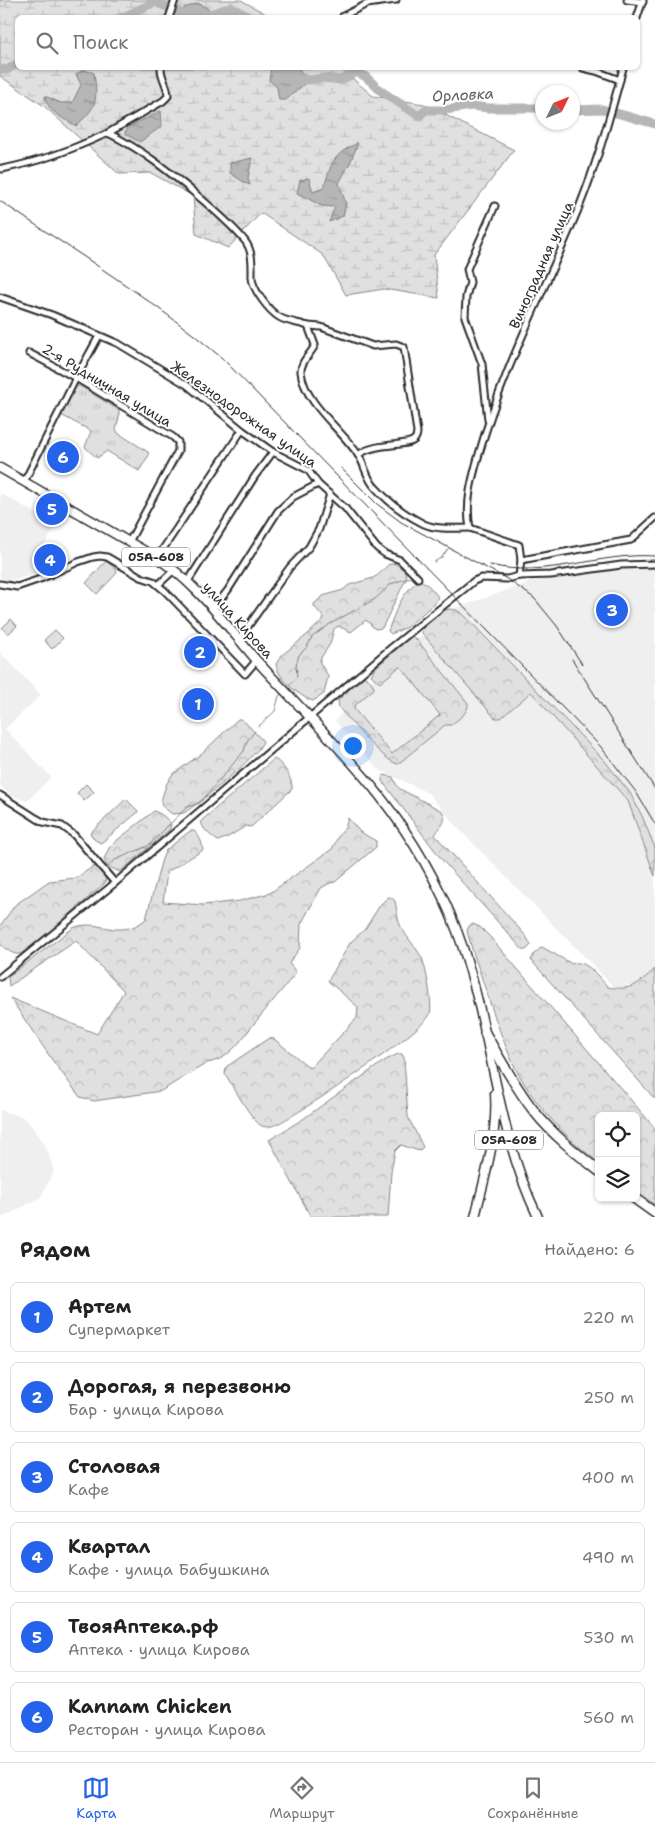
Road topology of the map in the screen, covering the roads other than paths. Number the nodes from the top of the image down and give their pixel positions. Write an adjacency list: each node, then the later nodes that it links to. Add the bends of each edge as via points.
1 (175, 0): 5 (street)
2 (396, 0): 6 (street, via 368,4)
3 (627, 0): 4 (street)
4 (643, 1): 7 (street)
5 (171, 12)
6 (345, 15)
7 (638, 15)
8 (162, 70): 12 (street, via 168,96)
9 (592, 70): 11 (street)
10 (622, 70): 11 (street)
11 (620, 80): 20 (street, Виноградная улица, via 581,204)
12 (108, 133): 13 (street, via 73,150); 16 (street, via 159,164 224,218 248,246 252,282 257,292 280,318)
13 (0, 168)
14 (495, 206): 20 (street, Виноградная улица, via 467,269 470,282 465,317 482,364)
15 (0, 297): 17 (street, Железнодорожная улица)
16 (308, 326): 23 (street, via 315,345 300,370 306,390); 23 (street, via 321,327 373,346 396,344 404,347 418,432 416,437 409,442 366,449)
17 (99, 336): 19 (street); 21 (street, Железнодорожная улица, via 119,344 187,385)
18 (30, 353): 19 (street, 2-я Рудничная улица)
19 (76, 378): 25 (street); 30 (street, 2-я Рудничная улица, via 173,437 179,445)
20 (488, 421): 29 (street, Виноградная улица, via 468,498)
21 (242, 430): 22 (street, Железнодорожная улица); 31 (street)
22 (273, 452): 26 (street, Железнодорожная улица, via 308,470); 37 (street)
23 (358, 455): 29 (street, via 373,486 404,512 426,525)
24 (0, 468): 25 (main road, улица Кирова / 05А-608)
25 (24, 482): 30 (main road, улица Кирова / 05А-608)
26 (318, 484): 27 (street, Железнодорожная улица); 40 (street, via 293,497 278,511)
27 (330, 494): 36 (street, Железнодорожная улица, via 377,548 400,560); 41 (street, via 319,529 309,547 290,567)
28 (655, 518): 32 (street, via 631,540)
29 (470, 528): 32 (street, via 519,545)
30 (129, 542): 31 (main road, улица Кирова / 05А-608)
31 (157, 558): 34 (main road, улица Кирова / 05А-608)
32 (521, 560): 35 (street)
33 (655, 564): 35 (street)
34 (174, 570): 37 (main road, улица Кирова / 05А-608); 39 (street)
35 (519, 576): 43 (street, via 474,581)
36 (418, 578)
37 (187, 583): 40 (main road, улица Кирова / 05А-608)
38 (0, 584): 39 (street, via 17,586 100,556)
39 (158, 585): 42 (street, via 245,674)
40 (213, 610): 41 (main road, улица Кирова / 05А-608)
41 (239, 640): 42 (main road, улица Кирова / 05А-608)
42 (257, 660): 43 (main road, улица Кирова / 05А-608)
43 (309, 717): 45 (street); 47 (main road, улица Кирова / 05А-608, via 380,796 440,894 457,932)
44 (0, 795): 45 (street, via 43,822 66,828)
45 (116, 883): 46 (street)
46 (0, 977)
47 (485, 1033): 48 (main road, 05А-608); 49 (highway, via 534,1112)
48 (494, 1071): 52 (main road, via 492,1145); 53 (main road, 05А-608, via 508,1139)
49 (595, 1168)
50 (640, 1202): 51 (highway)
51 (655, 1212)
52 (475, 1217)
53 (538, 1217)

